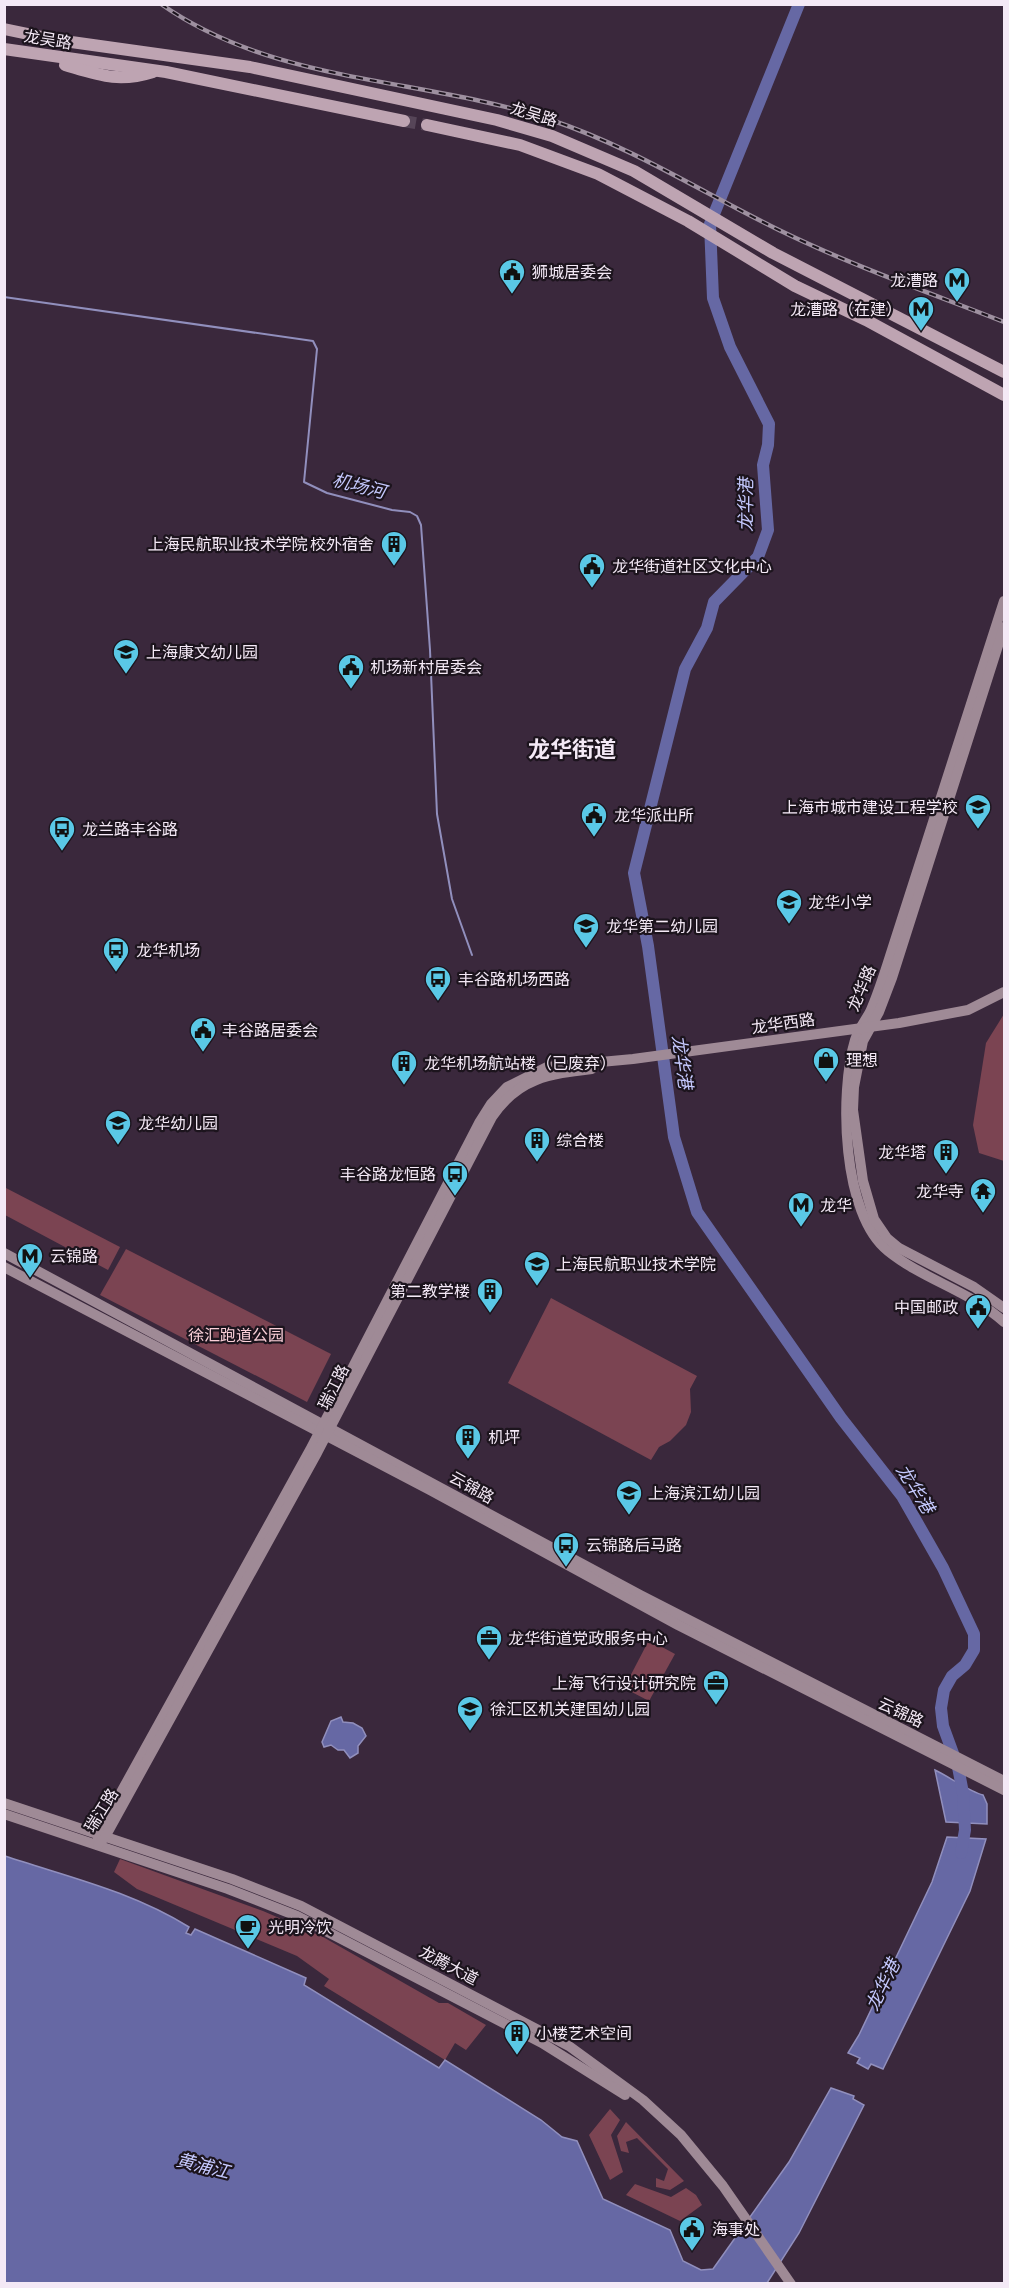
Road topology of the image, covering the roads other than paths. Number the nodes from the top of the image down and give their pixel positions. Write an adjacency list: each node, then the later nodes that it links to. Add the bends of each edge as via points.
1 (4, 29): 5 (main road, 龙吴路, via 250,67 525,127 634,171 773,253)
2 (4, 49): 3 (main road, 龙吴路, via 117,79 158,71)
3 (404, 121)
4 (426, 125): 6 (main road, 龙吴路, via 520,145 625,187 795,286)
5 (1005, 372)
6 (1005, 395)
7 (1004, 603): 10 (main road, 龙华路)
8 (1005, 627): 10 (main road, 龙华路, via 895,969)
9 (1005, 992): 10 (main road, 龙华西路, via 968,1010)
10 (865, 1028): 11 (main road, 龙华西路); 16 (main road, 龙华路, via 853,1110 863,1181 874,1219 899,1248 974,1287); 17 (main road, 龙华路, via 849,1064 845,1109 853,1177 867,1226 886,1250 959,1289)
11 (633, 1059): 12 (main road, 龙华西路, via 556,1066); 12 (main road, 龙华西路, via 622,1066)
12 (534, 1076): 13 (main road, 龙华西路)
13 (513, 1089): 18 (main road, 瑞江路, via 486,1127)
14 (4, 1253): 18 (main road, 云锦路)
15 (4, 1267): 18 (main road, 云锦路)
16 (1005, 1308)
17 (1005, 1322)
18 (324, 1430): 19 (main road, 云锦路, via 678,1625); 24 (main road, 瑞江路)
19 (928, 1746): 20 (main road); 21 (main road)
20 (1005, 1781)
21 (1005, 1790)
22 (4, 1803): 24 (main road, 龙腾大道)
23 (4, 1814): 24 (main road, 龙腾大道)
24 (100, 1839): 25 (main road, 龙腾大道, via 320,1926 549,2047)
25 (640, 2102): 26 (main road, 龙腾大道, via 705,2173); 27 (main road, 龙腾大道, via 681,2135 710,2168)
26 (782, 2283)
27 (790, 2283)

